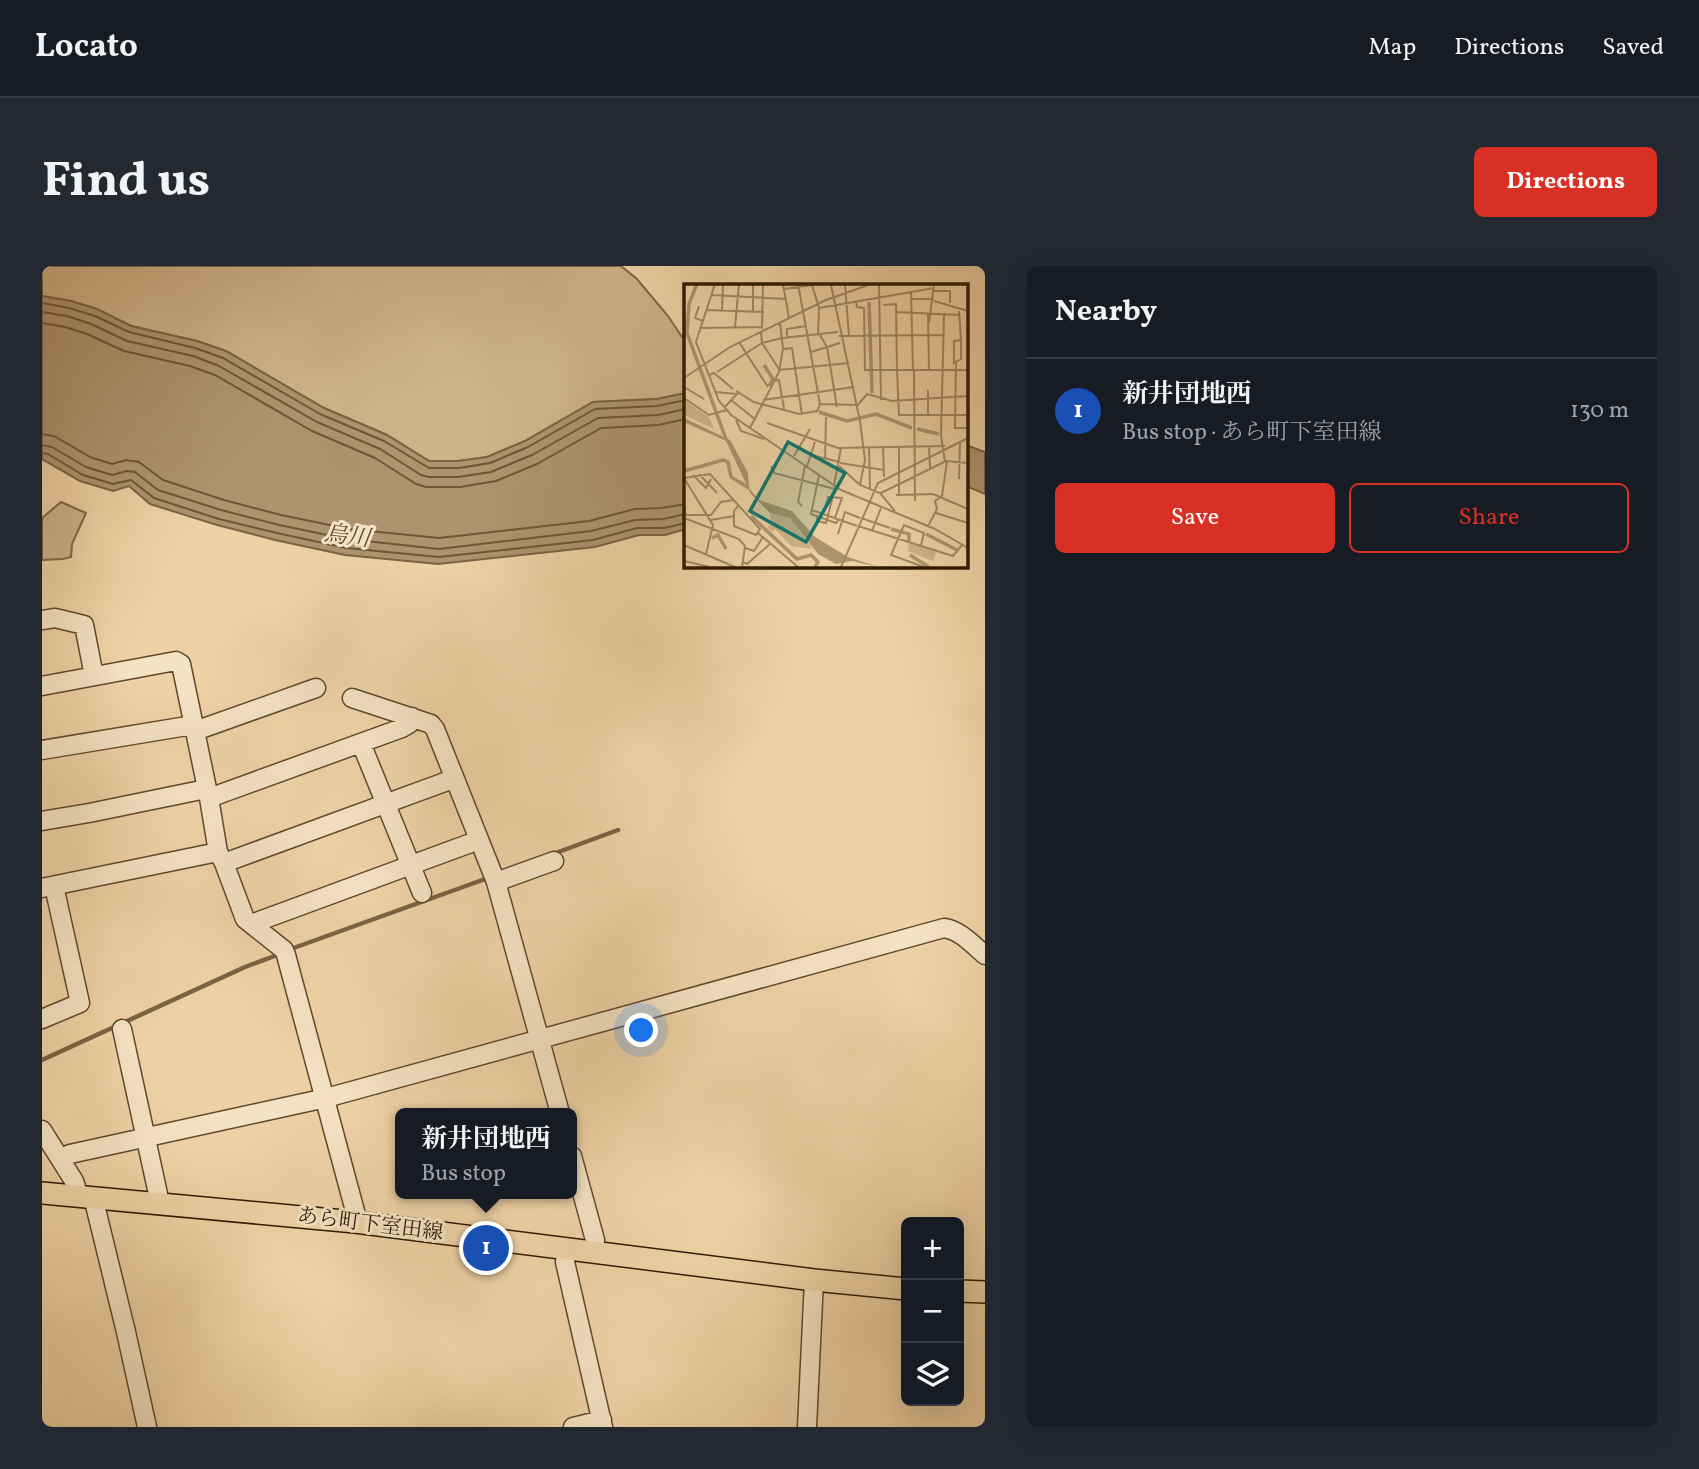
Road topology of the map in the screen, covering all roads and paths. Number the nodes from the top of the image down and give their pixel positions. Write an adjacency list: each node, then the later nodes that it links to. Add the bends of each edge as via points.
1 (42, 620): 2 (street, via 55,618 84,625)
2 (94, 676): 3 (street); 7 (street, via 176,661 181,664)
3 (42, 686)
4 (316, 688): 7 (street)
5 (352, 698): 6 (street)
6 (412, 717): 8 (street, via 402,728); 10 (street, via 435,729)
7 (194, 728): 9 (street); 11 (street)
8 (361, 743): 11 (street); 12 (street)
9 (42, 750)
10 (453, 779): 12 (street); 14 (street)
11 (207, 793): 13 (street); 15 (street)
12 (385, 804): 15 (street); 17 (street)
13 (42, 821)
14 (479, 840): 17 (street); 18 (street)
15 (221, 858): 19 (street); 21 (street)
16 (554, 861): 18 (street)
17 (410, 865): 20 (street); 21 (street)
18 (496, 882): 25 (street)
19 (48, 887): 23 (street, via 80,1003)
20 (422, 893)
21 (251, 924): 26 (street, via 284,950)
22 (985, 955): 25 (street, via 955,931 944,928)
23 (42, 1019)
24 (122, 1029): 29 (street)
25 (540, 1040): 26 (street); 27 (street)
26 (326, 1098): 29 (street); 35 (street)
27 (559, 1108)
28 (42, 1130): 30 (street)
29 (146, 1139): 30 (street); 34 (street)
30 (60, 1159): 33 (street)
31 (577, 1174): 37 (street)
32 (42, 1193): 33 (main road, あら町下室田線)
33 (85, 1196): 34 (main road, あら町下室田線); 43 (street, via 95,1205)
34 (158, 1204): 35 (main road, あら町下室田線)
35 (355, 1222): 36 (main road, あら町下室田線)
36 (566, 1249): 37 (main road, あら町下室田線); 42 (street, via 565,1262)
37 (594, 1251): 38 (main road, あら町下室田線)
38 (814, 1280): 39 (main road, あら町下室田線); 45 (street)
39 (901, 1289)
40 (964, 1291): 41 (main road)
41 (985, 1292)
42 (603, 1424): 44 (street)
43 (147, 1427)
44 (573, 1427)
45 (807, 1427)

